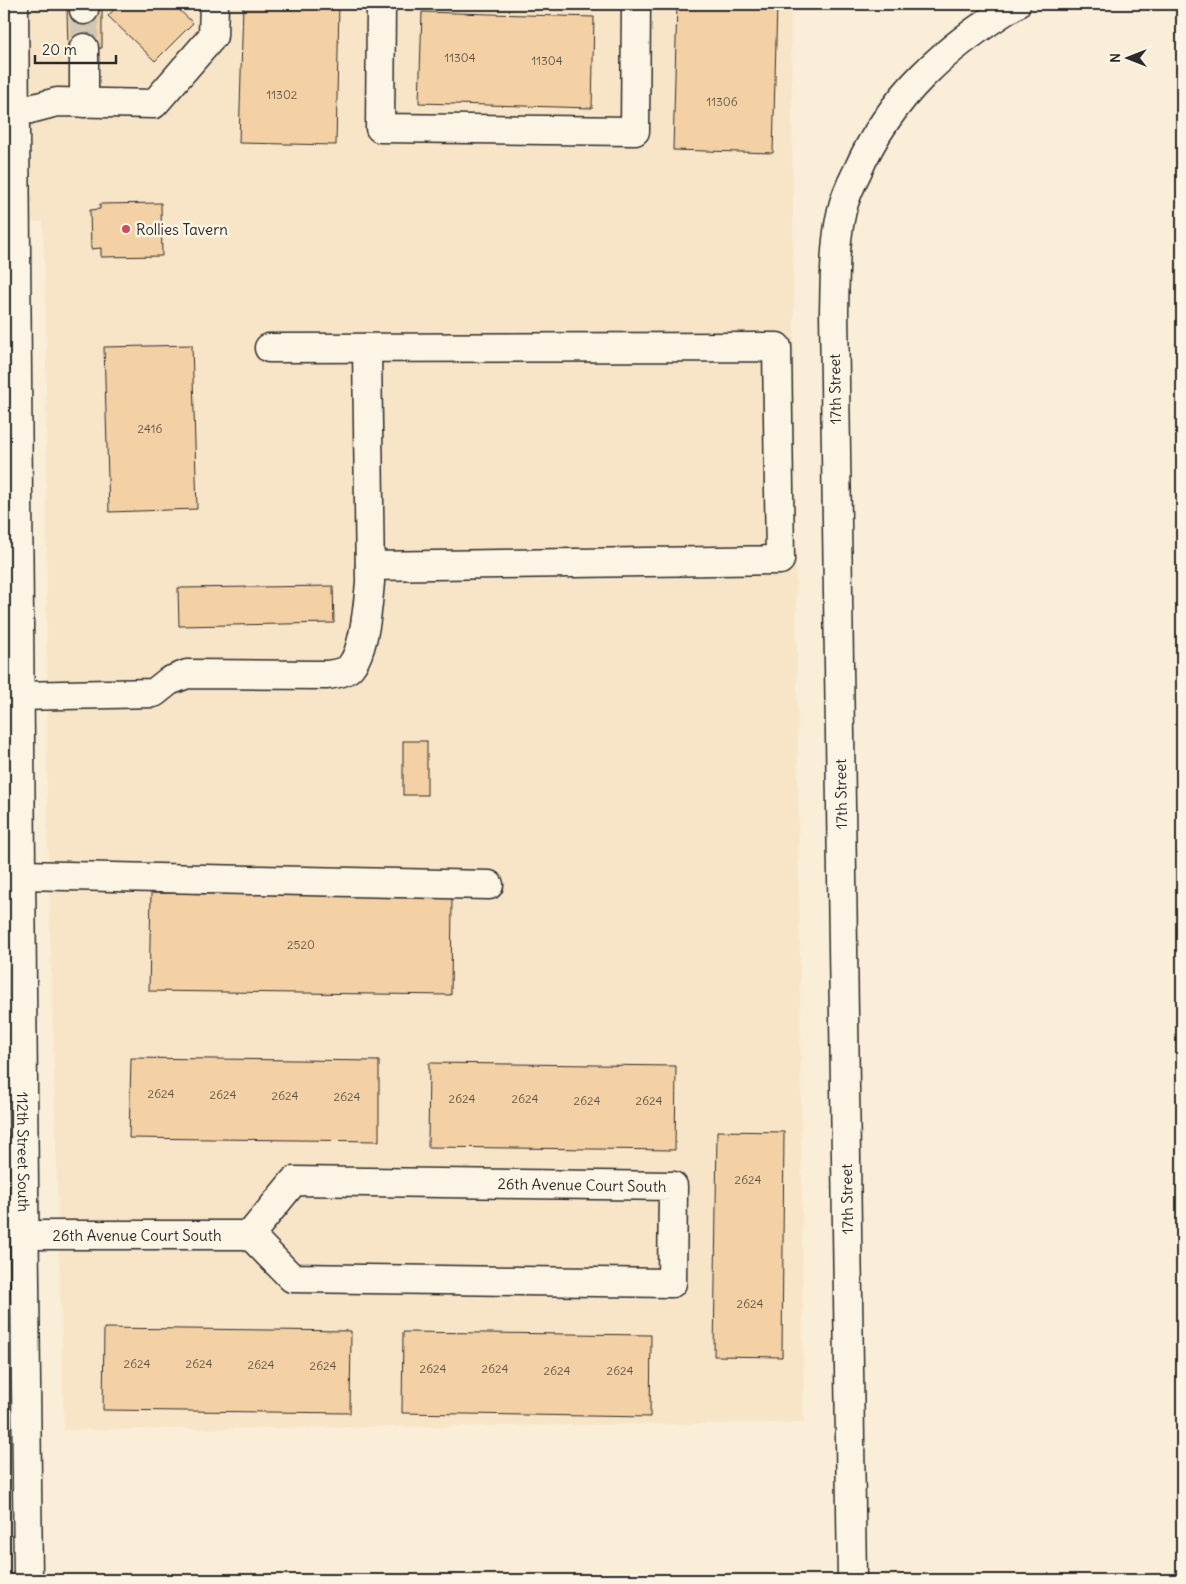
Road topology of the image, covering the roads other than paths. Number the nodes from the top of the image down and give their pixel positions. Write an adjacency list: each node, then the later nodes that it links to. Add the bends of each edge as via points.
1 (14, 4): 8 (street, 112th Street South)
2 (214, 4): 7 (street, via 213,36 154,104)
3 (381, 4): 4 (street, via 380,128 635,131)
4 (636, 4)
5 (1016, 4): 19 (street, 17th Street, via 954,46 897,103 864,156 842,208 836,240 834,312)
6 (84, 48): 7 (street)
7 (84, 102): 8 (street, via 57,102)
8 (10, 113): 12 (street, 112th Street South)
9 (269, 348): 10 (street)
10 (367, 348): 11 (street); 11 (street, via 777,347 780,560)
11 (370, 566): 12 (street, via 366,618 359,652 351,667 339,674 187,674 154,693)
12 (19, 696): 13 (street, 112th Street South)
13 (21, 875): 14 (street); 15 (street, 112th Street South)
14 (488, 885)
15 (13, 988): 16 (street, 112th Street South)
16 (25, 1235): 17 (street, 26th Avenue Court South); 18 (street, 112th Street South)
17 (250, 1235): 17 (street, 26th Avenue Court South, via 292,1278 672,1283 673,1186 294,1181)
18 (28, 1580)
19 (852, 1580)

